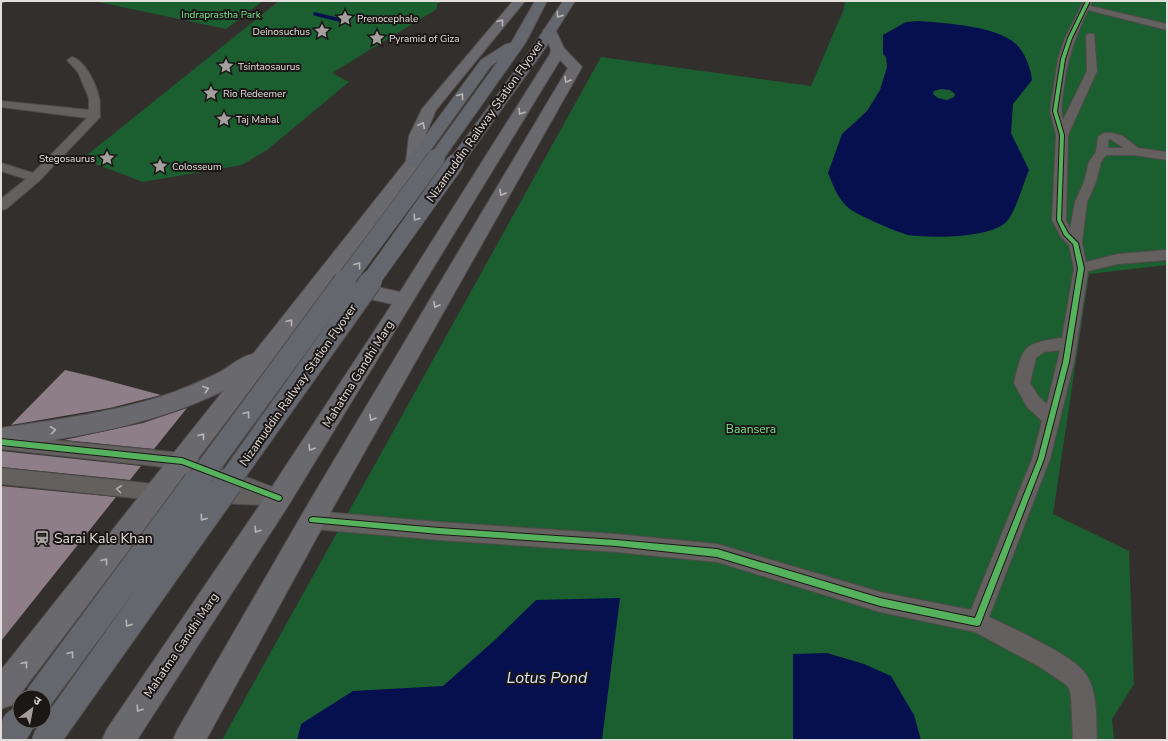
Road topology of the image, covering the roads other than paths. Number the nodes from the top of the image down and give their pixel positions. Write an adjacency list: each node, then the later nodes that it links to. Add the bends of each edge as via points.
1 (518, 1): 18 (main road, one-way to 1, via 417,136 429,109)
2 (541, 1): 8 (highway, Nizamuddin Railway Station Flyover)
3 (569, 1): 6 (highway, one-way to 6)
4 (1086, 4): 5 (street); 14 (street, via 1063,59 1055,111)
5 (1167, 27)
6 (549, 30): 9 (main road); 12 (highway, Nizamuddin Railway Station Flyover)
7 (1091, 36): 14 (street, via 1092,71)
8 (519, 42): 12 (highway, Nizamuddin Railway Station Flyover); 18 (highway, one-way to 8, via 486,63)
9 (558, 50): 26 (main road, Mahatma Gandhi Marg, one-way to 26); 36 (main road, one-way to 36, via 574,67)
10 (72, 60): 13 (street, via 83,71 94,98)
11 (1, 104): 13 (street, via 86,113)
12 (486, 104): 38 (highway, Nizamuddin Railway Station Flyover, one-way to 12, bridge); 42 (highway, Nizamuddin Railway Station Flyover, one-way to 42, bridge)
13 (94, 117): 20 (street)
14 (1062, 135): 22 (street, via 1059,220 1066,234)
15 (1134, 151): 16 (street); 16 (street, via 1124,141 1108,135 1102,139); 17 (street)
16 (1102, 152): 22 (street, via 1095,162 1081,202)
17 (1167, 156)
18 (414, 162): 25 (main road)
19 (1, 167): 20 (street)
20 (35, 178): 21 (street)
21 (1, 206)
22 (1075, 243): 24 (street)
23 (1167, 255): 24 (street, via 1118,259)
24 (1081, 268): 27 (street)
25 (321, 282): 26 (main road); 28 (main road, one-way to 25)
26 (405, 300): 35 (main road, Mahatma Gandhi Marg, one-way to 35)
27 (1069, 343): 29 (street); 29 (street, via 1040,347 1028,355 1022,383 1033,402)
28 (273, 344): 30 (main road, one-way to 28, via 74,427 163,404 213,386 241,370); 32 (main road, one-way to 28)
29 (1051, 418): 37 (street, via 1041,459)
30 (1, 438)
31 (1, 442): 32 (street)
32 (182, 461): 34 (main road); 35 (street)
33 (1, 476): 34 (street, one-way to 33)
34 (158, 493): 35 (street); 39 (main road, one-way to 34)
35 (279, 498): 43 (main road, Mahatma Gandhi Marg, one-way to 43)
36 (313, 520): 37 (street, via 717,553 880,602); 44 (main road)
37 (977, 622): 45 (street, via 1056,664 1077,680 1082,698)
38 (45, 689)
39 (1, 694)
40 (16, 729): 41 (highway)
41 (8, 740)
42 (46, 740)
43 (118, 740)
44 (189, 740)
45 (1085, 740)

